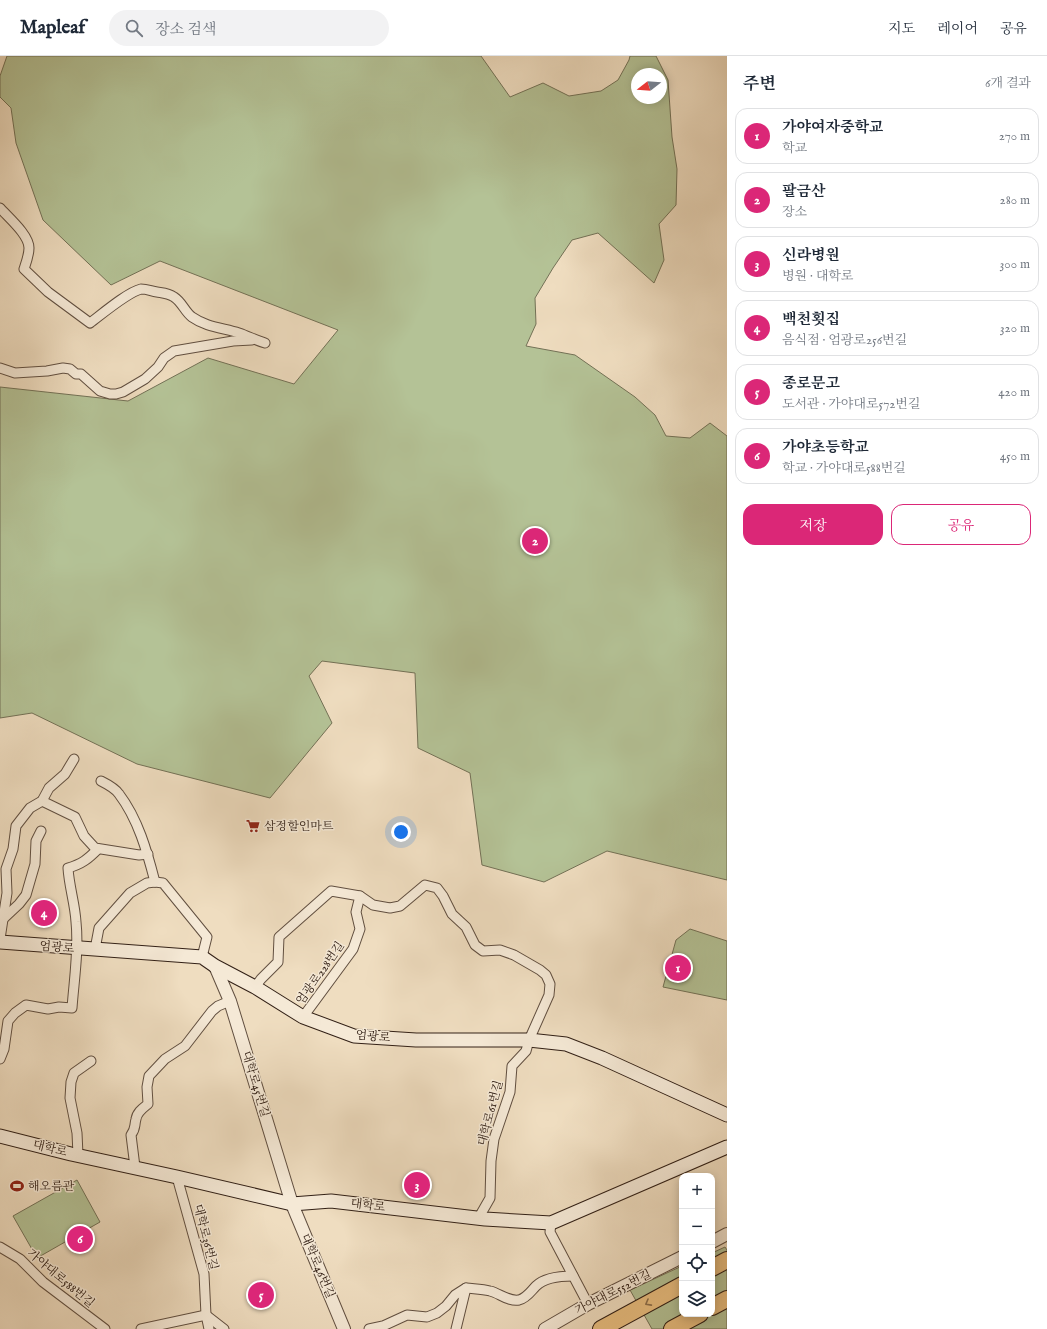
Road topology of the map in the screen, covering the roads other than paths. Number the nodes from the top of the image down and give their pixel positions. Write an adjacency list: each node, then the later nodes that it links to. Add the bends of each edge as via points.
1 (0, 208): 2 (street, via 26,238 29,247 24,269 48,292 90,323 131,294 146,289 175,297 191,317 203,323)
2 (254, 340): 3 (street); 4 (street, via 174,351 145,379 116,394 100,391 81,374 63,368 15,374)
3 (265, 342)
4 (0, 368)
5 (74, 759): 7 (street, via 65,774 49,788)
6 (101, 781): 10 (street, via 118,792 133,817)
7 (42, 802): 9 (street, via 75,817 84,836); 13 (street, via 30,808 16,826 13,849 6,869 8,893)
8 (41, 831): 13 (street, via 36,841 35,864 26,895)
9 (98, 849): 10 (street); 16 (street, via 80,864 68,868 76,923)
10 (148, 854): 11 (street)
11 (155, 882): 17 (street, via 130,893 99,928); 18 (street, via 163,883 207,936)
12 (360, 896): 20 (street, via 331,891 279,937 278,962); 22 (street, 엄광로228번길, via 356,912 360,929 353,949); 23 (street, 대학로61번길, via 372,905 390,908 400,906 425,885 437,888 452,914 466,927 475,945 483,951 500,950 537,967 546,975 550,984 549,995)
13 (3, 918): 14 (street)
14 (0, 939)
15 (0, 942): 16 (main road, 엄광로)
16 (76, 948): 17 (main road, 엄광로); 24 (street, via 72,1008 48,1009 26,1005 8,1021)
17 (95, 949): 18 (main road, 엄광로)
18 (202, 957): 19 (main road, 엄광로)
19 (215, 966): 20 (main road, 엄광로); 21 (street, 대학로45번길)
20 (255, 987): 22 (main road, 엄광로)
21 (230, 1001): 30 (street, via 212,1011 185,1046 165,1059 149,1076 148,1104 140,1110 131,1135); 32 (street, 대학로45번길)
22 (303, 1017): 23 (main road, 엄광로, via 354,1036 416,1040)
23 (529, 1040): 26 (main road, 엄광로, via 566,1044 584,1050); 33 (street, 대학로61번길, via 526,1051 512,1066 510,1092 494,1139 490,1198)
24 (0, 1059)
25 (91, 1061): 29 (street, via 74,1073 71,1082 70,1098)
26 (727, 1115)
27 (0, 1136): 29 (main road, 대학로)
28 (727, 1147): 34 (main road, 대학로)
29 (78, 1155): 30 (main road, 대학로)
30 (135, 1167): 31 (main road, 대학로)
31 (178, 1176): 32 (main road, 대학로); 47 (street, 대학로36번길, via 204,1274)
32 (292, 1204): 33 (main road, 대학로, via 331,1201); 53 (street, 대학로46번길)
33 (478, 1219): 34 (main road, 대학로)
34 (551, 1223): 41 (street, via 550,1232)
35 (727, 1234): 36 (street)
36 (715, 1240)
37 (0, 1247): 49 (street, 가야대로588번길, via 20,1259 43,1282)
38 (679, 1258): 45 (street, 가야대로552번길)
39 (727, 1260): 40 (highway)
40 (715, 1266)
41 (573, 1276): 43 (street, via 551,1278 537,1285 520,1300 491,1291); 45 (street)
42 (679, 1286): 57 (highway, one-way to 57)
43 (466, 1288): 54 (street, via 437,1313 427,1317 407,1315 383,1326); 55 (street)
44 (727, 1299): 46 (highway)
45 (588, 1304): 56 (street, 가야대로552번길)
46 (715, 1306)
47 (206, 1315): 50 (street); 51 (street, 대학로36번길); 52 (street)
48 (694, 1317): 58 (highway)
49 (105, 1329)
50 (141, 1329)
51 (209, 1329)
52 (224, 1329)
53 (344, 1329)
54 (369, 1329)
55 (456, 1329)
56 (545, 1329)
57 (601, 1329)
58 (672, 1329)

